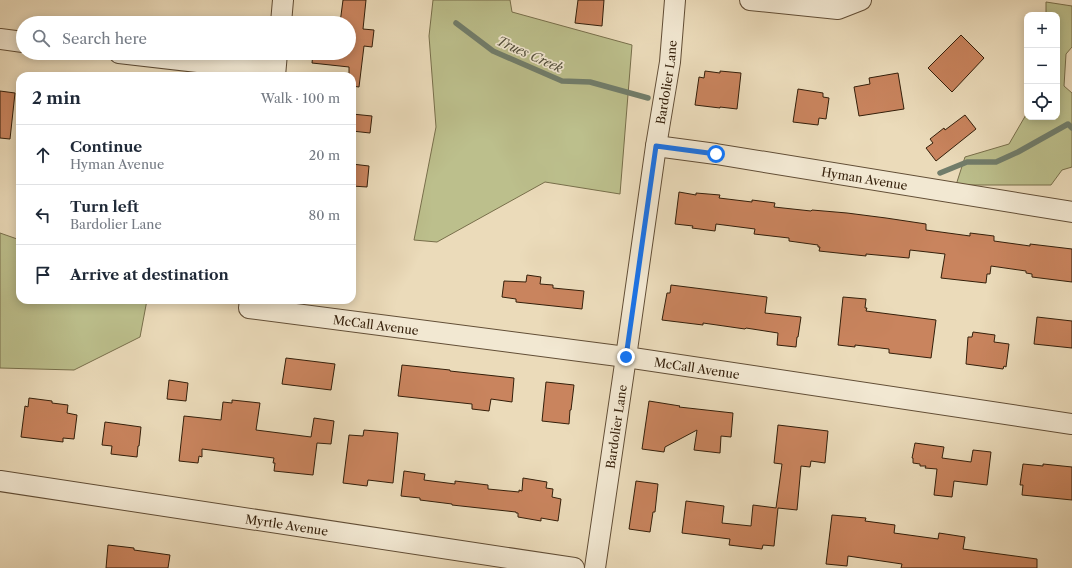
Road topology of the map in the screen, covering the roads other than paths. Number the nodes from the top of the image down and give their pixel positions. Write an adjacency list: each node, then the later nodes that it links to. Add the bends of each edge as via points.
1 (283, 0): 5 (street)
2 (675, 0): 10 (street, Bardolier Lane, via 670,62)
3 (750, 0): 4 (street, via 838,9)
4 (861, 0)
5 (281, 16)
6 (0, 39): 7 (street)
7 (16, 41)
8 (198, 60): 9 (street)
9 (276, 67)
10 (656, 146): 11 (street, Hyman Avenue); 13 (street, Bardolier Lane)
11 (1072, 212)
12 (249, 304): 13 (street, McCall Avenue)
13 (626, 357): 14 (street, McCall Avenue); 17 (street, Bardolier Lane)
14 (1072, 424)
15 (0, 481): 16 (street, Myrtle Avenue)
16 (574, 568)
17 (595, 568)

